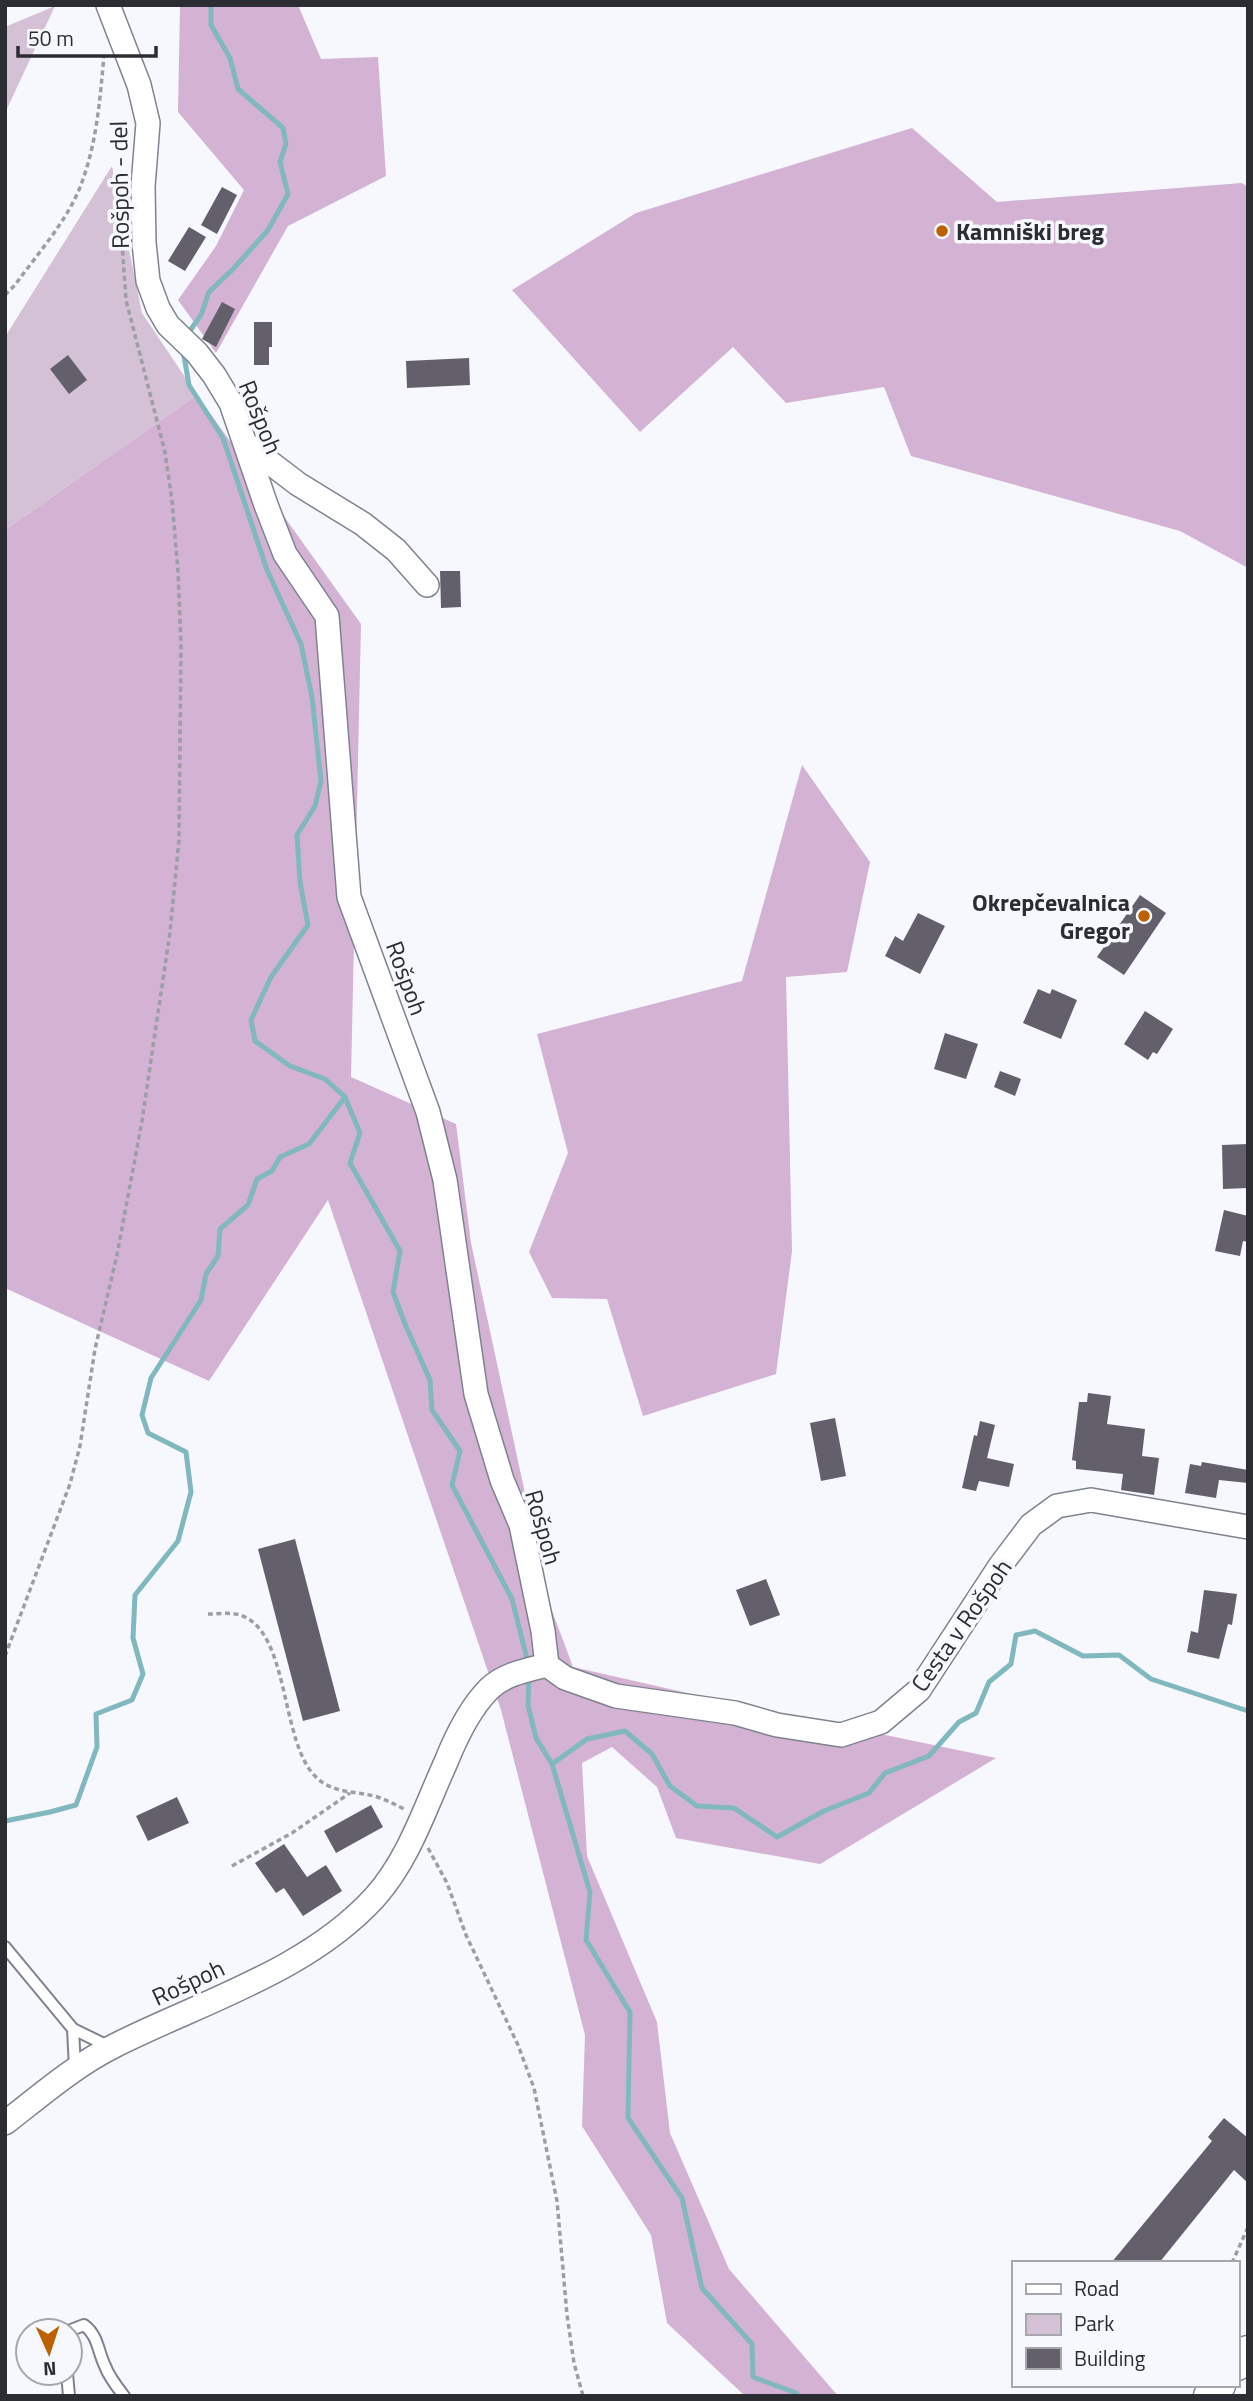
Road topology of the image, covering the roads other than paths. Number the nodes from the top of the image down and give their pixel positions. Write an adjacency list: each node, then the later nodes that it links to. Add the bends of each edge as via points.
1 (108, 5): 2 (street, Rošpoh - del, via 139,85 148,123 144,243 148,281)
2 (168, 325): 3 (street, Rošpoh, via 214,375)
3 (247, 445): 4 (street, via 298,484 363,524 396,550); 6 (street, Rošpoh, via 285,554 327,616 349,897 428,1112 445,1180 476,1394 520,1525 543,1631)
4 (427, 585)
5 (1248, 1527): 6 (street, Cesta v Rošpoh, via 1091,1500 1057,1506 1031,1525 1000,1566 919,1690 881,1723 841,1735 736,1713 616,1696)
6 (532, 1669): 9 (street, Rošpoh, via 490,1688 468,1717 392,1877 352,1920 283,1968)
7 (5, 1947): 8 (lane)
8 (73, 2029): 9 (lane); 10 (lane)
9 (111, 2048): 10 (street, Rošpoh)
10 (75, 2070): 11 (street, Rošpoh)
11 (5, 2123)
12 (84, 2325): 13 (lane)
13 (124, 2396)

